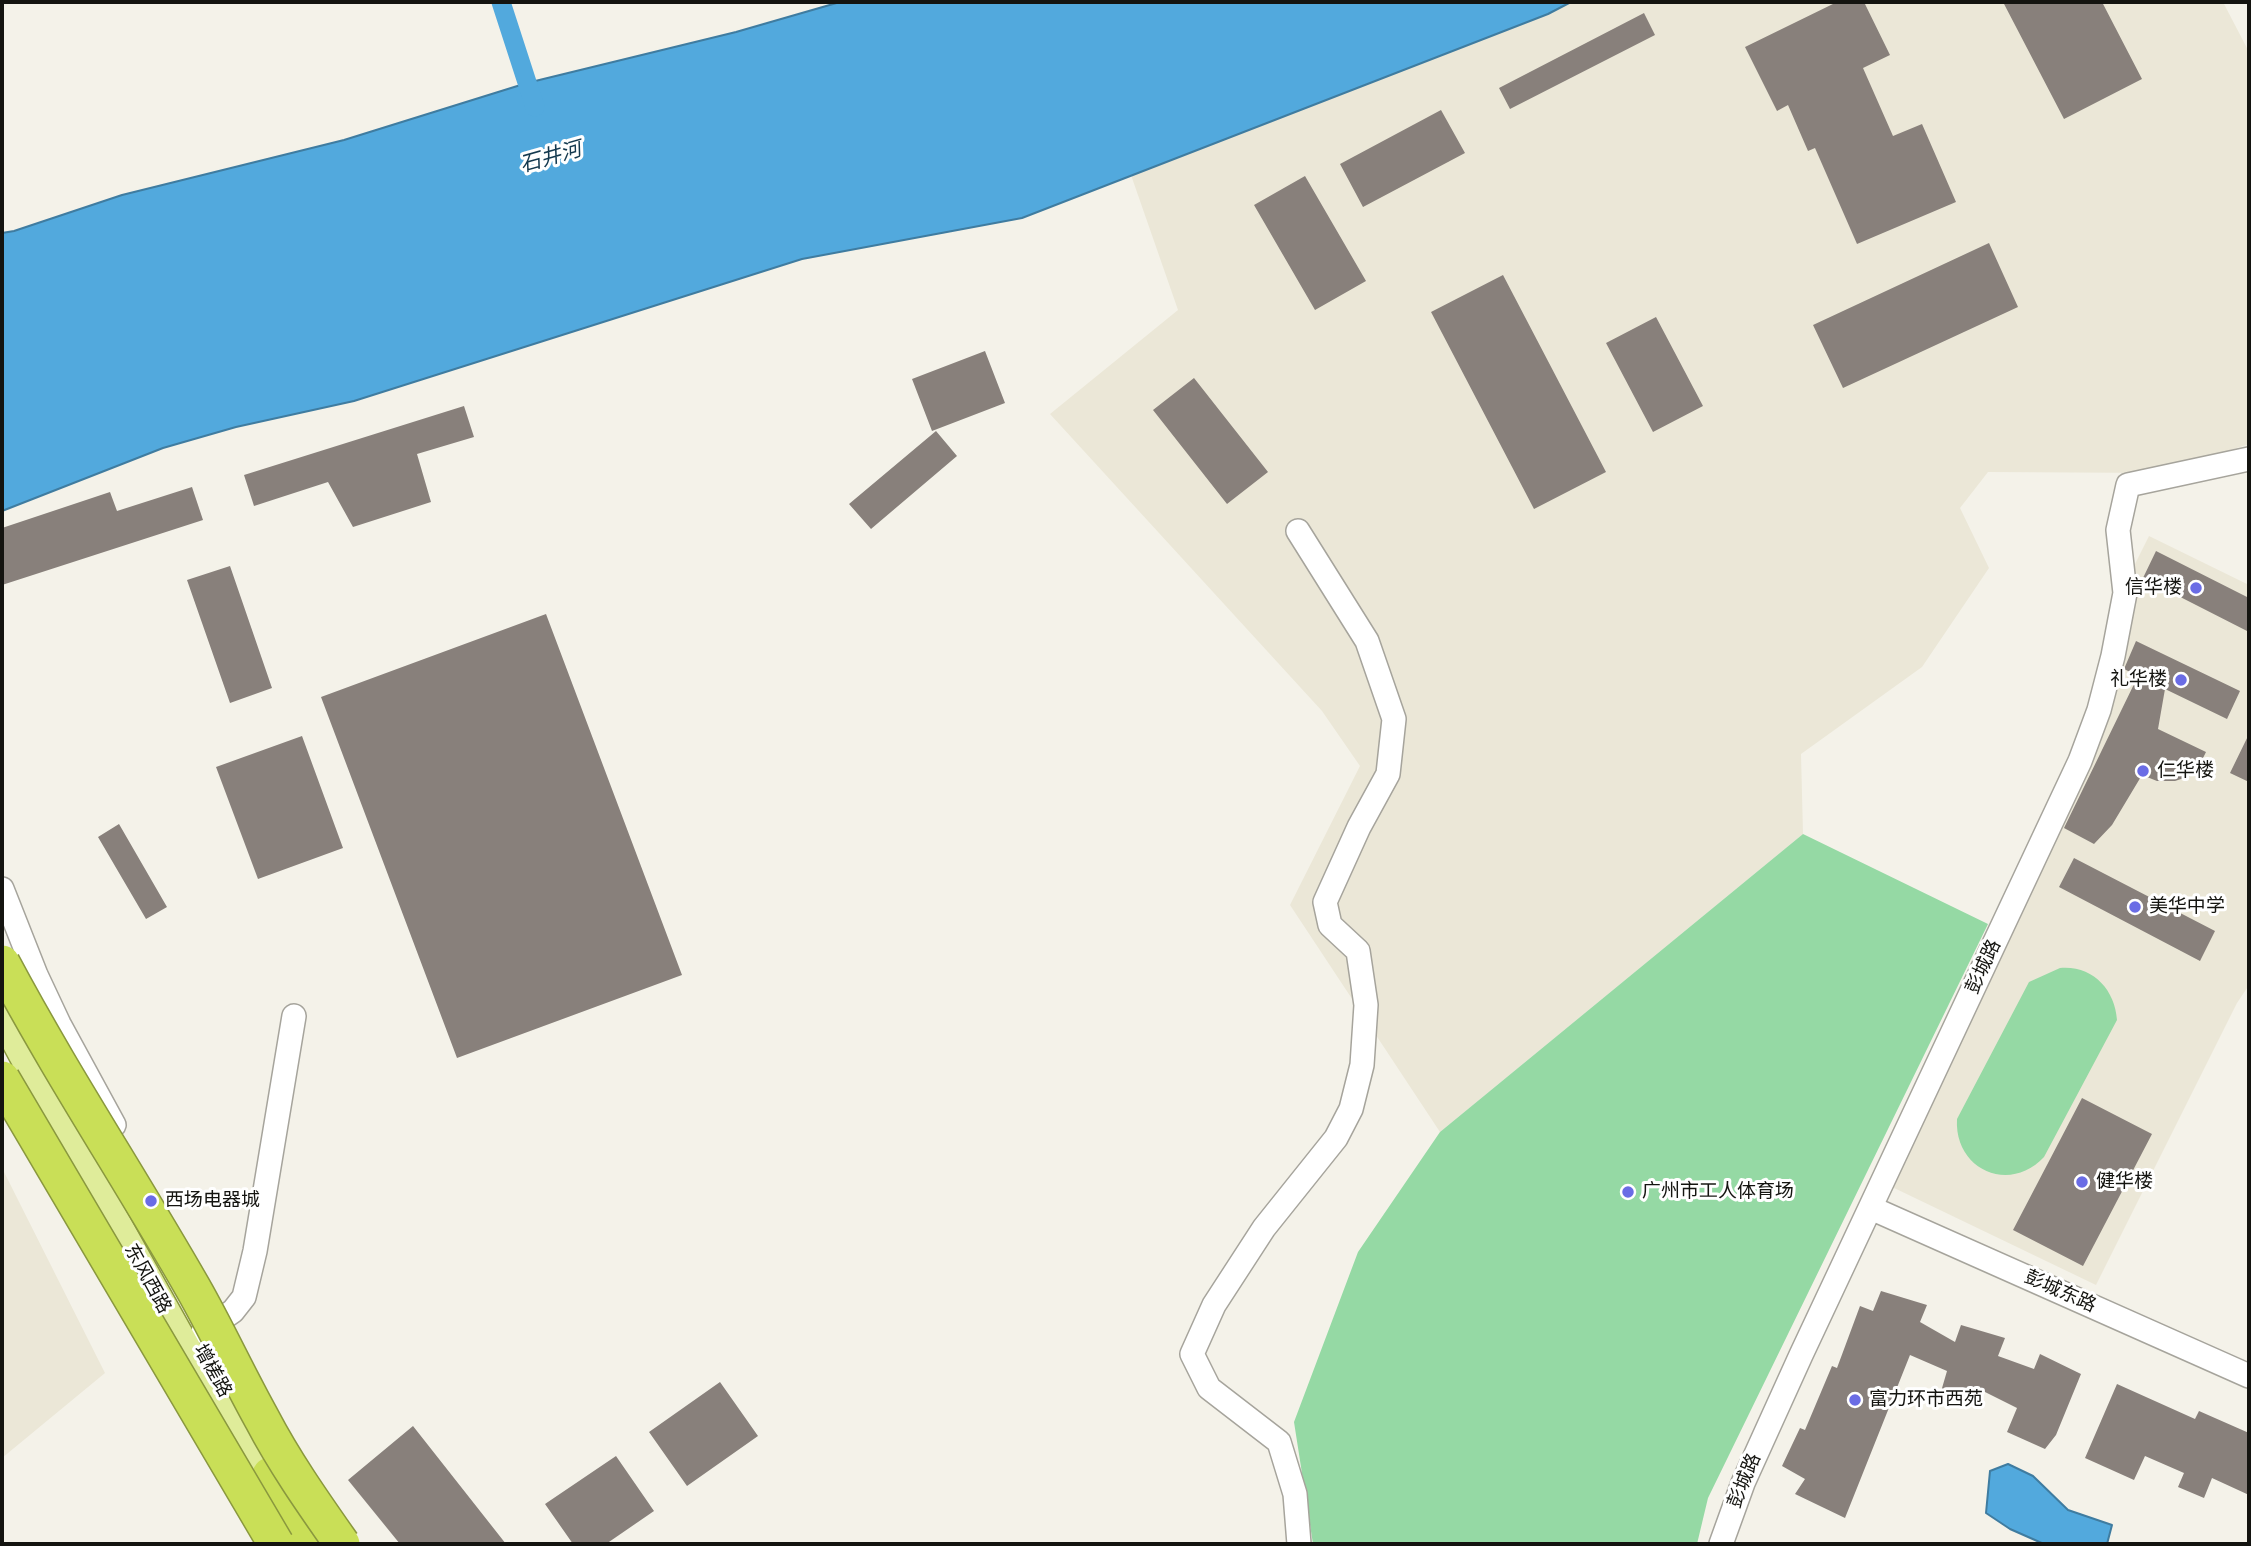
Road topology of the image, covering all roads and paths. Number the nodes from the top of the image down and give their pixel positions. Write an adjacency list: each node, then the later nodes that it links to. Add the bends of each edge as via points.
1 (2249, 459): 11 (street, 彭城路, via 2128,485 2118,530 2124,593 2099,710 2042,846)
2 (1298, 531): 25 (street, via 1367,641 1394,719 1388,774 1325,902 1330,925 1358,951 1366,1005 1362,1065 1351,1109 1336,1138 1264,1228 1213,1305 1192,1354 1209,1388 1279,1442 1295,1494)
3 (2, 889): 10 (street, via 48,1000 114,1125)
4 (2, 962): 24 (highway, bridge, via 45,1044 194,1290 263,1422)
5 (2, 971): 17 (highway, 增槎路, via 43,1073 113,1197)
6 (294, 1016): 15 (street, via 244,1297 233,1311)
7 (5, 1027): 10 (main road, via 51,1079); 12 (main road, via 62,1155); 13 (main road, 东风西路)
8 (2, 1079): 12 (highway, 增槎路, bridge); 14 (main road, 东风西路)
9 (2, 1105): 18 (highway, via 109,1295)
10 (92, 1142): 15 (main road)
11 (1871, 1208): 16 (street, 彭城东路); 26 (street, 彭城路, via 1758,1449)
12 (124, 1272): 14 (main road); 17 (main road); 19 (highway, 增槎路, bridge)
13 (163, 1308): 15 (main road); 21 (main road, 东风西路, via 264,1490)
14 (134, 1321): 17 (main road, 东风西路)
15 (201, 1333): 23 (main road)
16 (2249, 1376)
17 (256, 1495): 18 (main road, 东风西路); 20 (main road); 21 (highway); 22 (highway, 增槎路)
18 (261, 1544)
19 (276, 1544)
20 (287, 1544)
21 (304, 1544)
22 (314, 1544)
23 (322, 1544)
24 (342, 1544)
25 (1300, 1544)
26 (1721, 1544)

